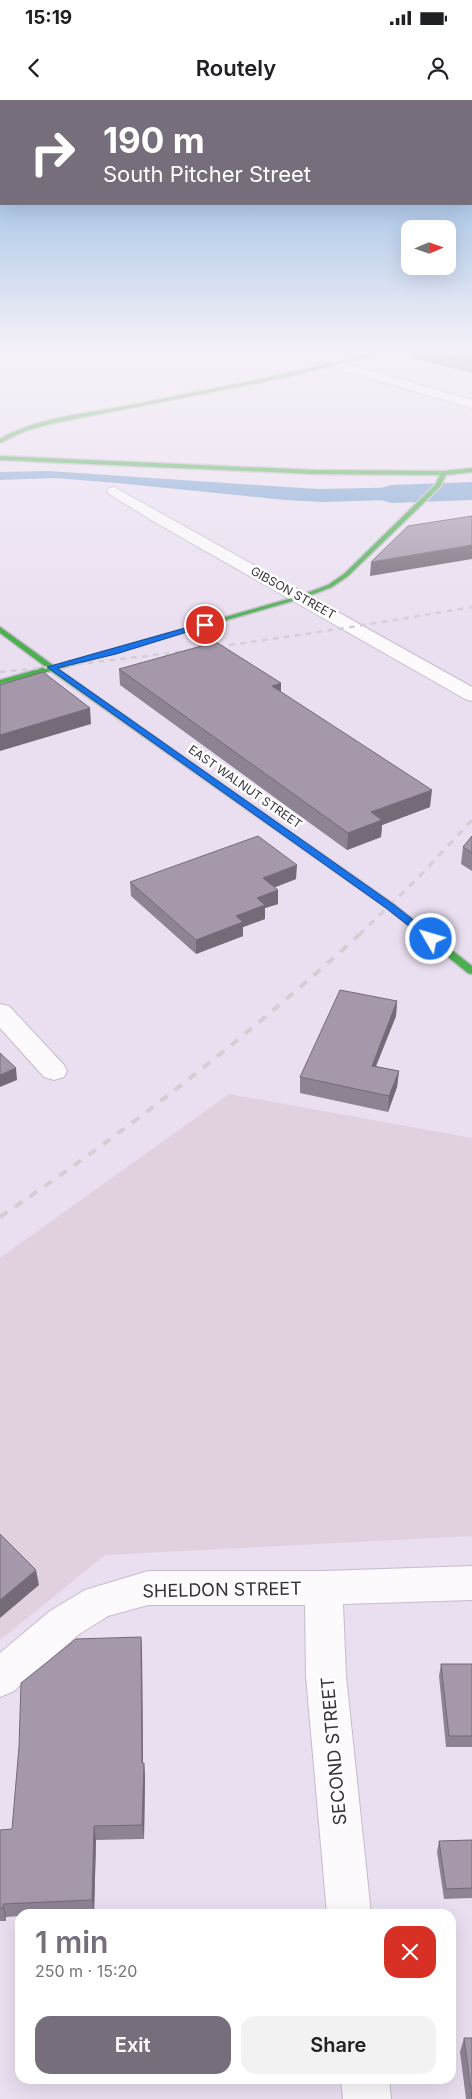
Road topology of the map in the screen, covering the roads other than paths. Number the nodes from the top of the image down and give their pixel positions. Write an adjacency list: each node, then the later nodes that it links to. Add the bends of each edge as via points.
1 (0, 458): 3 (street, via 314,472)
2 (472, 470): 3 (street)
3 (444, 473): 5 (street, via 438,486 346,575 330,586)
4 (114, 491): 5 (street, GIBSON STREET)
5 (301, 597): 7 (street, via 114,652); 9 (street, GIBSON STREET)
6 (0, 629): 7 (street, EAST WALNUT STREET)
7 (51, 667): 8 (street); 10 (street, EAST WALNUT STREET, via 390,906)
8 (0, 682)
9 (472, 695)
10 (472, 971)
11 (0, 1012): 12 (street)
12 (54, 1071)
13 (472, 1583): 14 (street, SHELDON STREET)
14 (324, 1588): 15 (street, SHELDON STREET, via 148,1588 98,1602 64,1623); 16 (street, SECOND STREET, via 326,1676)
15 (0, 1678)
16 (349, 1909)
17 (366, 2084): 18 (street)
18 (367, 2099)

